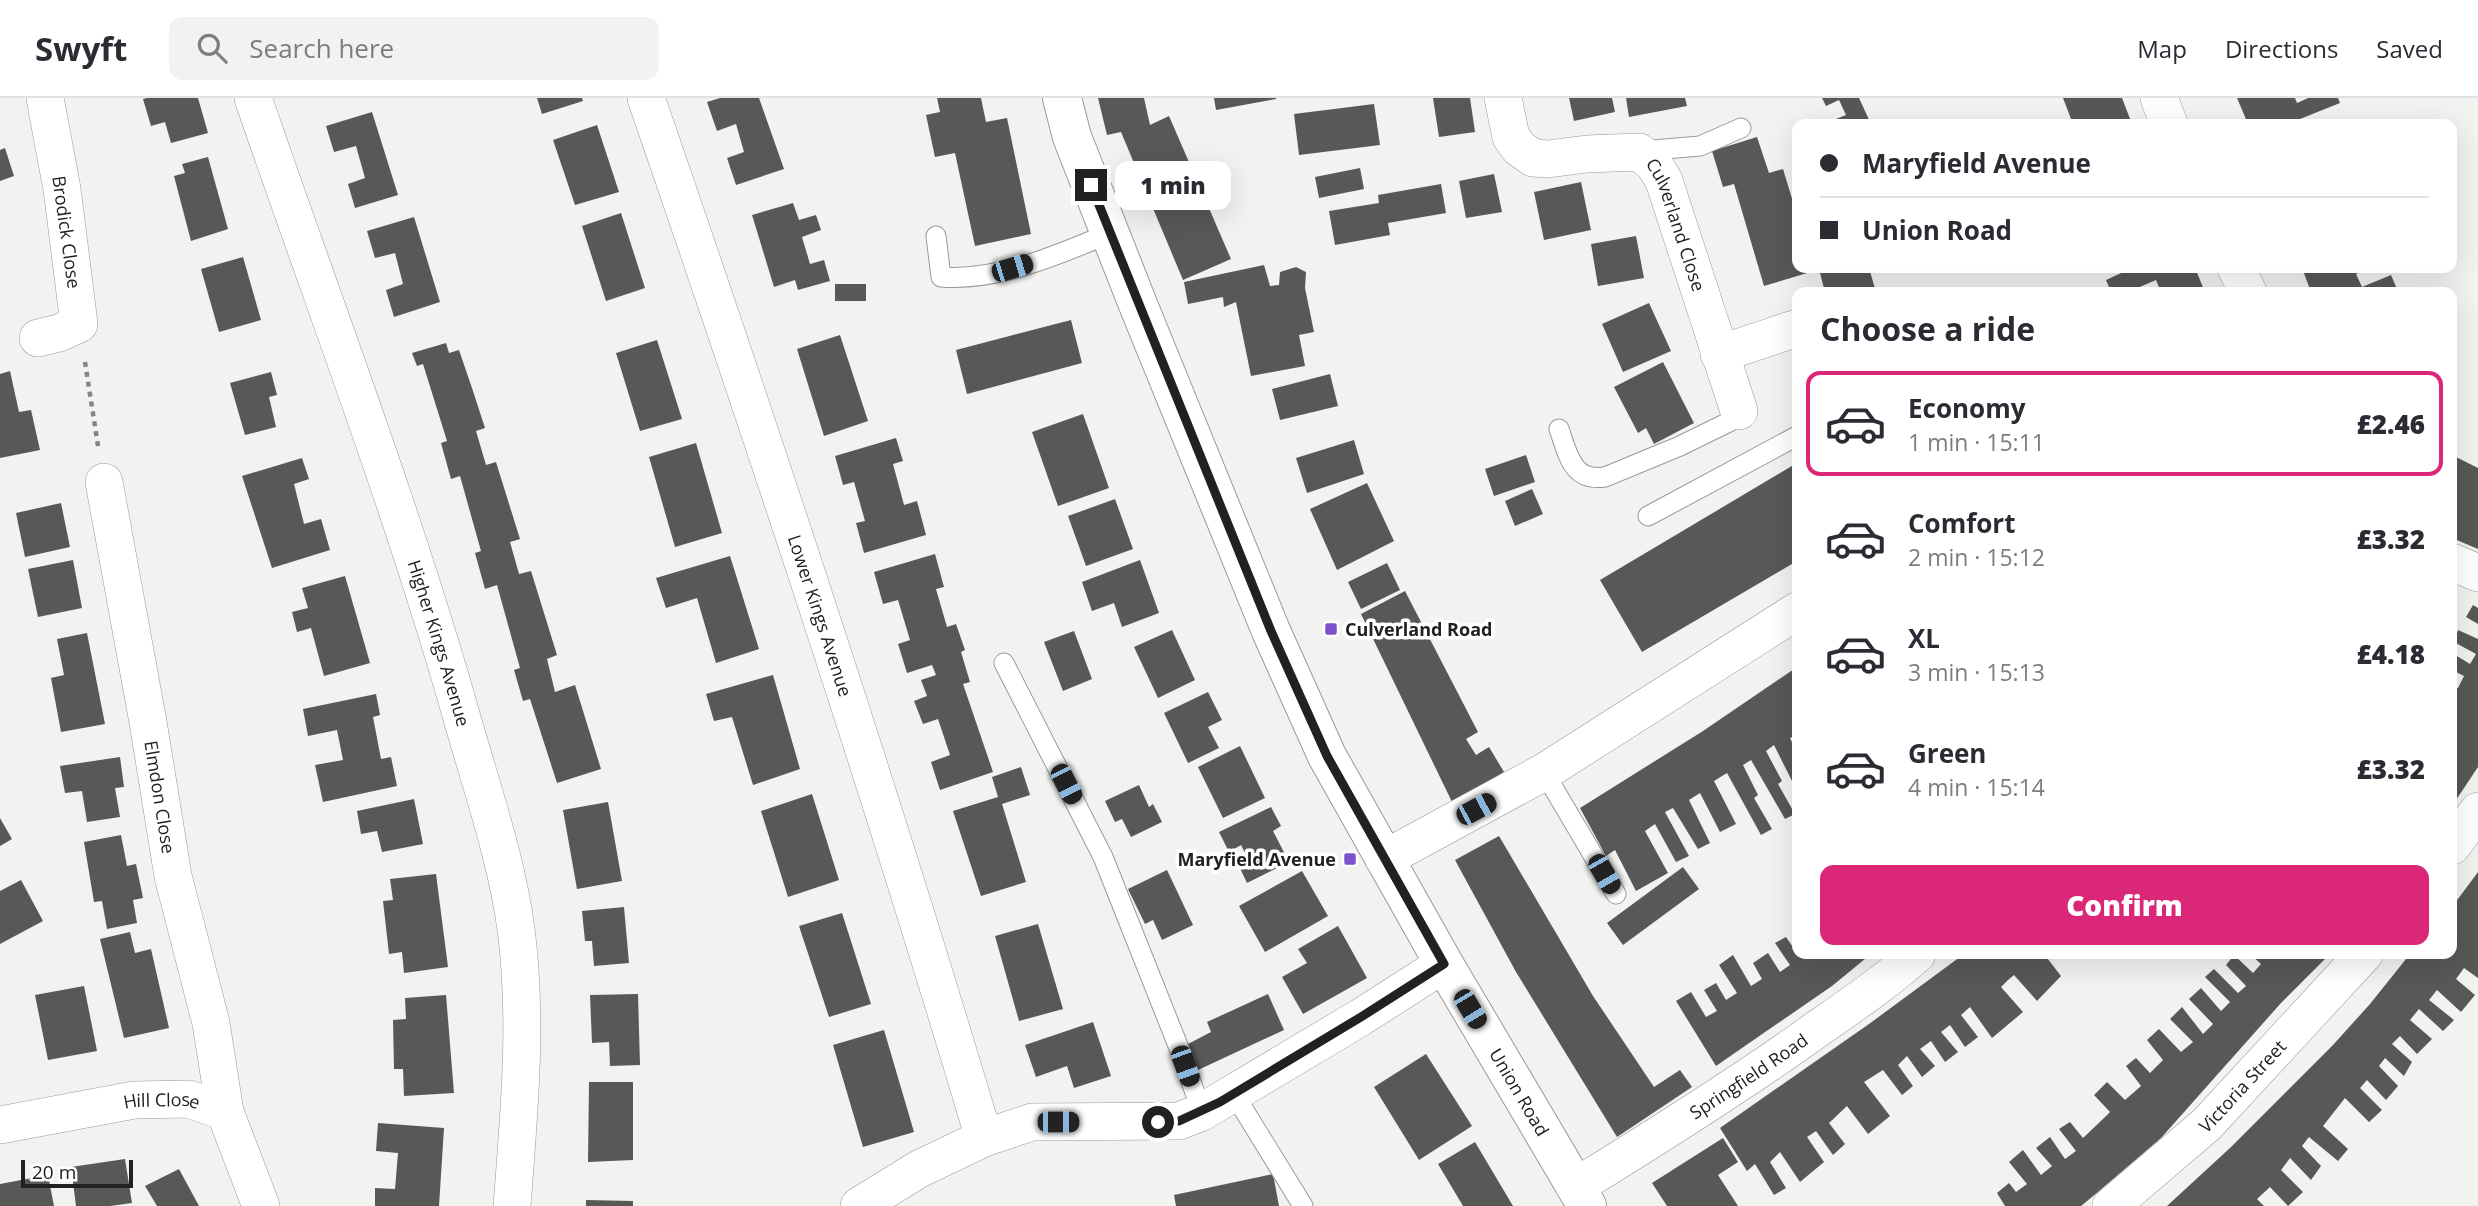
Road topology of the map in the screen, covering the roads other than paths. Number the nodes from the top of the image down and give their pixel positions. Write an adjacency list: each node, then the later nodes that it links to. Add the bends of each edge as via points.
1 (46, 98): 13 (street, Brodick Close, via 79,324)
2 (253, 98): 39 (street, Higher Kings Avenue, via 428,600 504,860 516,930 521,1012)
3 (646, 98): 36 (street, Lower Kings Avenue, via 849,704)
4 (1062, 98): 10 (street, Union Road, via 1072,137)
5 (1503, 98): 9 (street, Culverland Close, via 1511,137 1533,158)
6 (2159, 98): 7 (street)
7 (2167, 119)
8 (1741, 128): 9 (lane, via 1700,146)
9 (1639, 152): 14 (street, Culverland Close, via 1654,164 1664,181)
10 (1110, 233): 11 (lane, via 1012,268 957,278 941,277); 27 (street, Union Road, via 1277,644 1327,756)
11 (936, 236)
12 (1792, 330): 14 (street)
13 (38, 338)
14 (1719, 354): 15 (street, Culverland Close)
15 (1739, 411): 16 (lane, via 1735,419 1680,446 1592,479 1578,472)
16 (1559, 429)
17 (1792, 439): 19 (lane)
18 (104, 482): 33 (street, Elmdon Close, via 173,876 211,1023)
19 (1648, 516)
20 (2457, 564): 21 (street)
21 (2478, 573)
22 (1792, 614): 24 (street)
23 (1004, 663): 34 (lane, via 1103,857)
24 (1544, 772): 27 (street); 28 (lane)
25 (2478, 811): 26 (street)
26 (2457, 839)
27 (1384, 859): 31 (street, Union Road)
28 (1616, 894)
29 (1911, 959): 37 (street, Springfield Road)
30 (2359, 959): 42 (street, Victoria Street, via 2207,1125)
31 (1444, 964): 32 (street); 37 (street, Union Road)
32 (1234, 1094): 34 (street); 41 (lane)
33 (225, 1112): 35 (street, Hill Close, via 190,1099 134,1100); 38 (street, Hill Close)
34 (1202, 1112): 36 (street, via 1179,1121 1032,1122)
35 (1, 1119)
36 (984, 1138): 40 (street, via 919,1169)
37 (1581, 1196)
38 (261, 1206)
39 (512, 1206)
40 (859, 1206)
41 (1303, 1206)
42 (2112, 1206)

